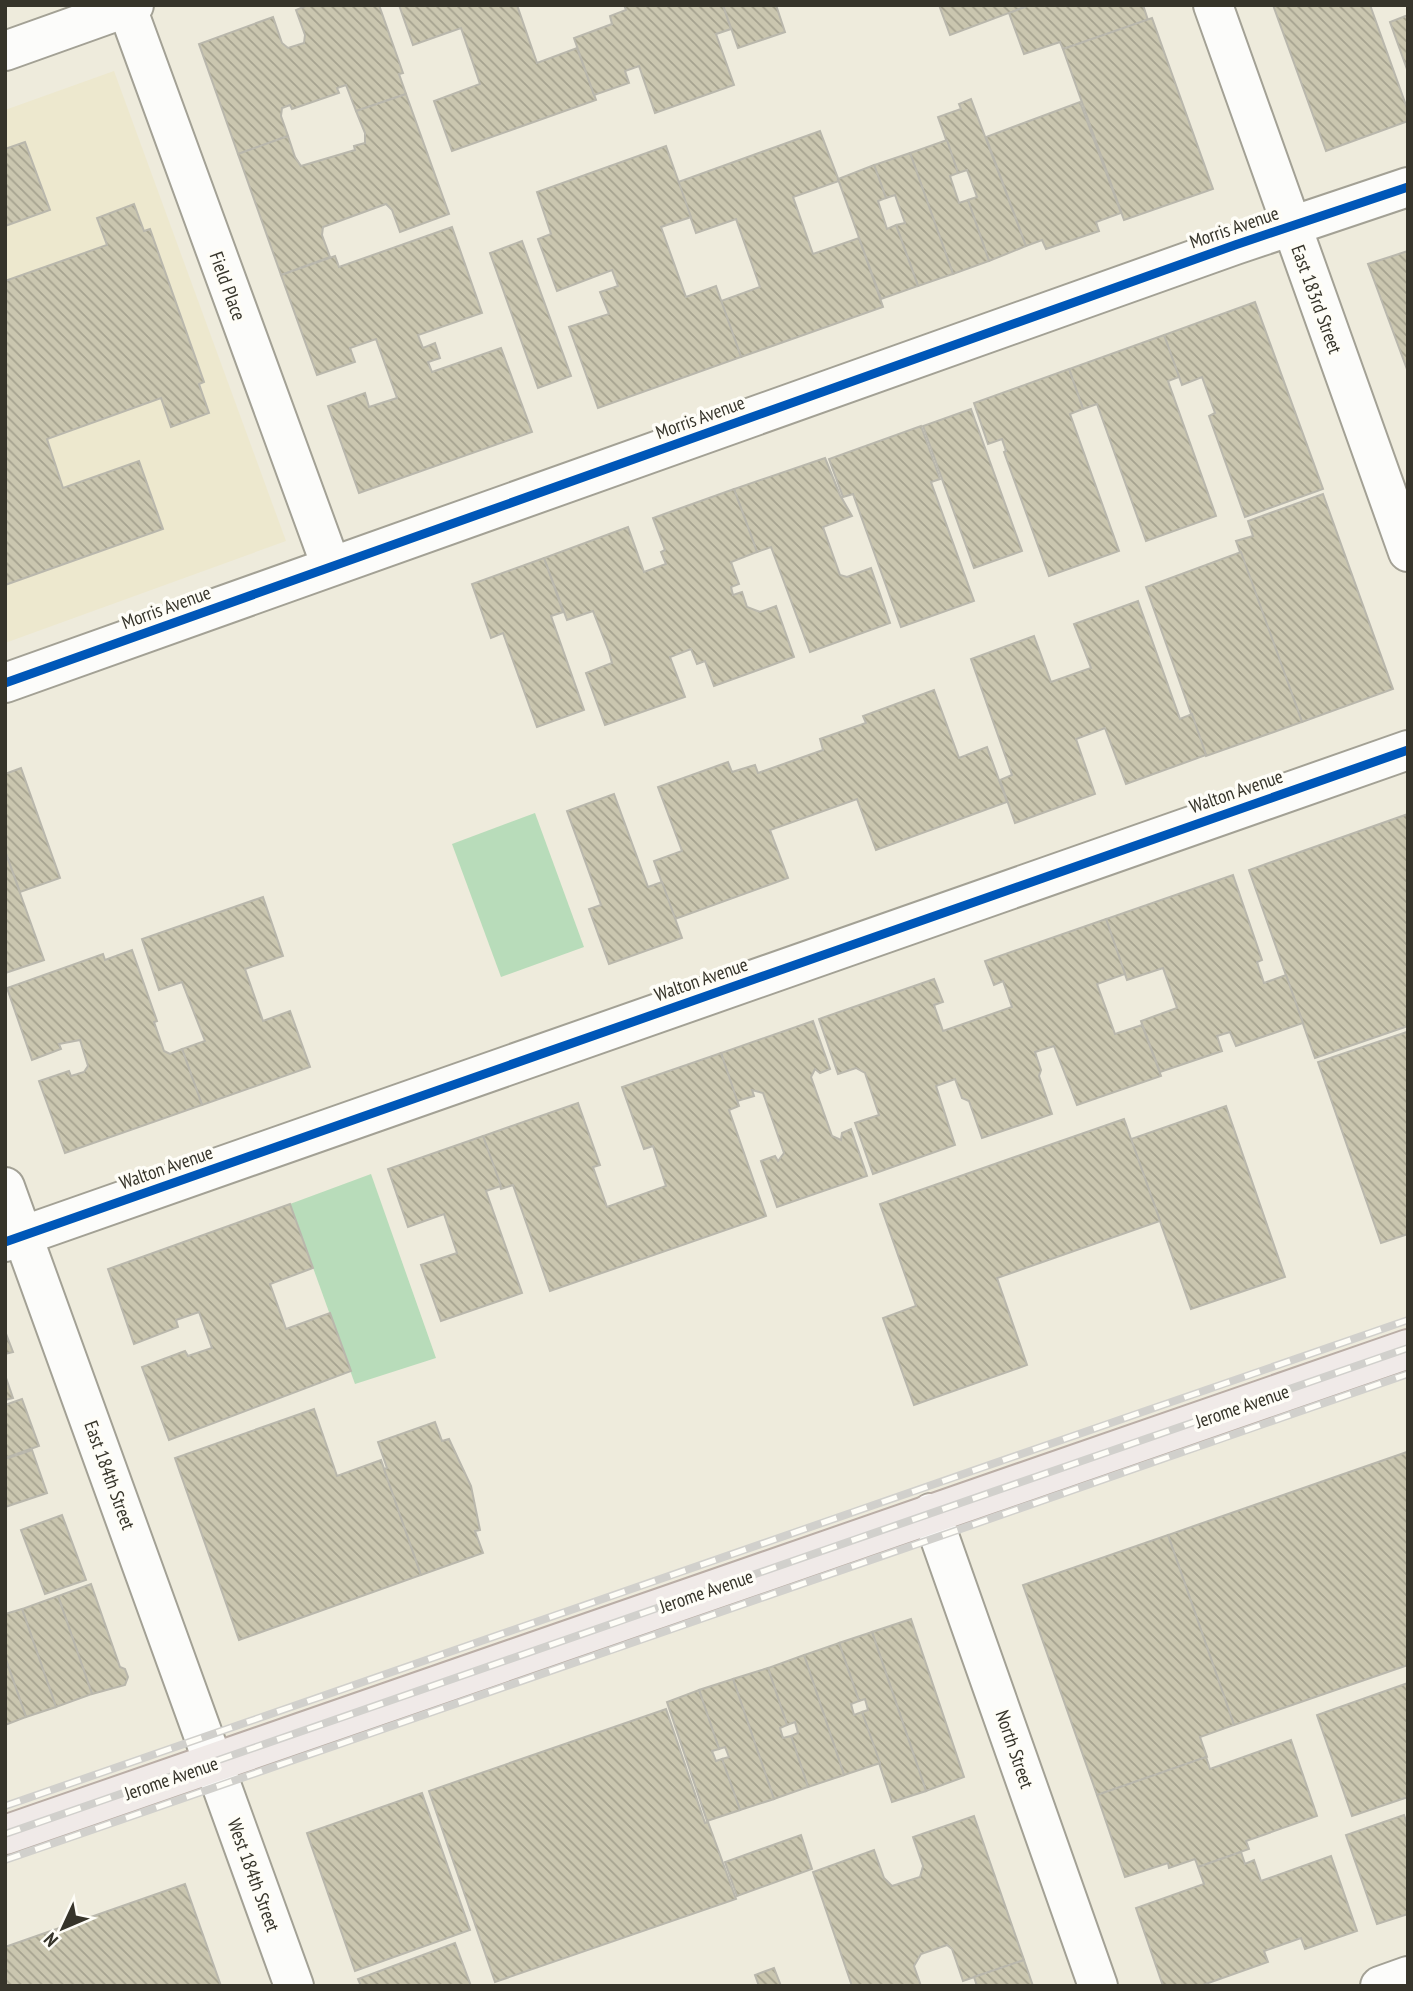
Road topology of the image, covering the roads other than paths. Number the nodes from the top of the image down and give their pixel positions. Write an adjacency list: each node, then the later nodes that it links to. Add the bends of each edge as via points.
1 (1213, 5): 5 (street, East 183rd Street)
2 (129, 6): 3 (street); 7 (street, Field Place)
3 (5, 51)
4 (1408, 187): 5 (street, Morris Avenue)
5 (1291, 226): 6 (street, East 183rd Street); 7 (street, Morris Avenue)
6 (1408, 552)
7 (331, 566): 8 (street, Morris Avenue)
8 (5, 683)
9 (1408, 750): 11 (street, Walton Avenue)
10 (5, 1187): 11 (street, East 184th Street)
11 (15, 1239): 14 (street, East 184th Street)
12 (1408, 1349): 13 (main road, Jerome Avenue)
13 (931, 1513): 14 (main road, Jerome Avenue); 18 (street, North Street)
14 (213, 1764): 15 (main road, Jerome Avenue); 17 (street, West 184th Street)
15 (5, 1835)
16 (1408, 1976): 19 (street)
17 (294, 1986)
18 (1098, 1986)
19 (1380, 1986)

